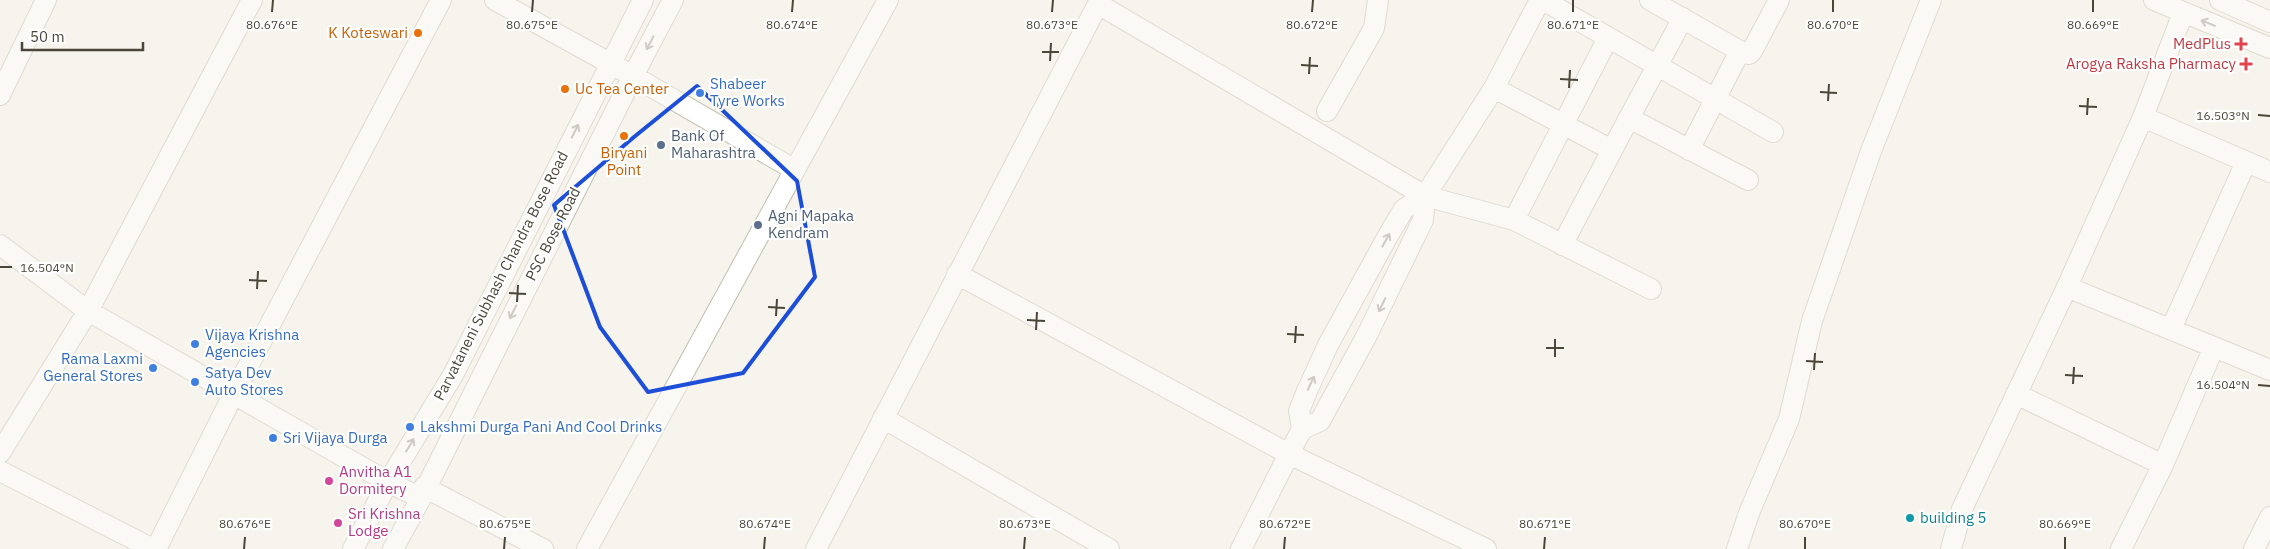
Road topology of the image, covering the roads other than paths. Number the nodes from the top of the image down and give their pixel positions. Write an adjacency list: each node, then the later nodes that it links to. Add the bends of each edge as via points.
1 (46, 0): 26 (street)
2 (252, 0): 46 (street)
3 (441, 0): 50 (street)
4 (495, 0): 22 (street)
5 (643, 0): 22 (street, Parvataneni Subhash Chandra Bose Road)
6 (673, 0): 24 (street, PSC Bose Road, one-way to 24)
7 (888, 0): 36 (street)
8 (1378, 0): 28 (street, via 1374,28)
9 (1542, 0): 19 (street); 25 (street)
10 (1650, 0): 17 (street)
11 (1779, 0): 21 (street, via 1752,51 1749,54)
12 (1930, 0): 69 (street, via 1872,150 1812,321 1790,419)
13 (2220, 0): 16 (street)
14 (1099, 2): 39 (street); 43 (street)
15 (2169, 5): 20 (street, one-way to 15); 29 (street)
16 (2252, 6): 18 (street)
17 (1675, 10): 21 (street); 23 (street)
18 (2270, 22)
19 (1608, 38): 23 (street); 31 (street)
20 (2270, 48)
21 (1740, 51): 27 (street)
22 (610, 63): 24 (street); 58 (street, Parvataneni Subhash Chandra Bose Road, one-way to 22, via 453,375)
23 (1658, 66): 27 (street); 30 (street)
24 (633, 76): 36 (street); 59 (street, PSC Bose Road, one-way to 59)
25 (1494, 88): 31 (street); 39 (street)
26 (0, 95)
27 (1715, 99): 32 (street); 34 (street)
28 (1327, 111)
29 (2143, 117): 35 (street); 44 (street)
30 (1630, 118): 33 (street); 34 (street)
31 (1563, 125): 33 (street); 40 (street)
32 (1772, 132)
33 (1612, 150): 42 (street)
34 (1689, 150): 38 (street)
35 (2246, 162): 37 (street); 47 (street)
36 (795, 170): 64 (street)
37 (2270, 172)
38 (1748, 180)
39 (1425, 196): 40 (street); 53 (street, one-way to 53, via 1423,220 1366,337 1320,422); 53 (street, one-way to 39, via 1298,412 1328,345 1404,208)
40 (1514, 220): 42 (street)
41 (0, 245): 46 (street)
42 (1562, 245): 45 (street)
43 (958, 274): 52 (street); 55 (street)
44 (2067, 287): 47 (street); 51 (street)
45 (1652, 289)
46 (88, 310): 50 (street); 54 (street)
47 (2171, 329): 48 (street)
48 (2214, 347): 49 (street); 56 (street)
49 (2270, 370)
50 (234, 393): 58 (street); 60 (street)
51 (2016, 394): 56 (street); 70 (street, via 1962,509)
52 (883, 418): 65 (street); 66 (street)
53 (1302, 429): 55 (street)
54 (0, 453)
55 (1289, 454): 67 (street); 68 (street)
56 (2163, 465): 71 (street)
57 (0, 472): 60 (street)
58 (388, 482): 59 (street); 61 (street, Parvataneni Subhash Chandra Bose Road)
59 (422, 493): 62 (street, PSC Bose Road); 63 (street)
60 (154, 549)
61 (353, 549)
62 (393, 549)
63 (543, 549)
64 (587, 549)
65 (816, 549)
66 (1108, 549)
67 (1241, 549)
68 (1486, 549)
69 (1736, 549)
70 (1952, 549)
71 (2121, 549)

